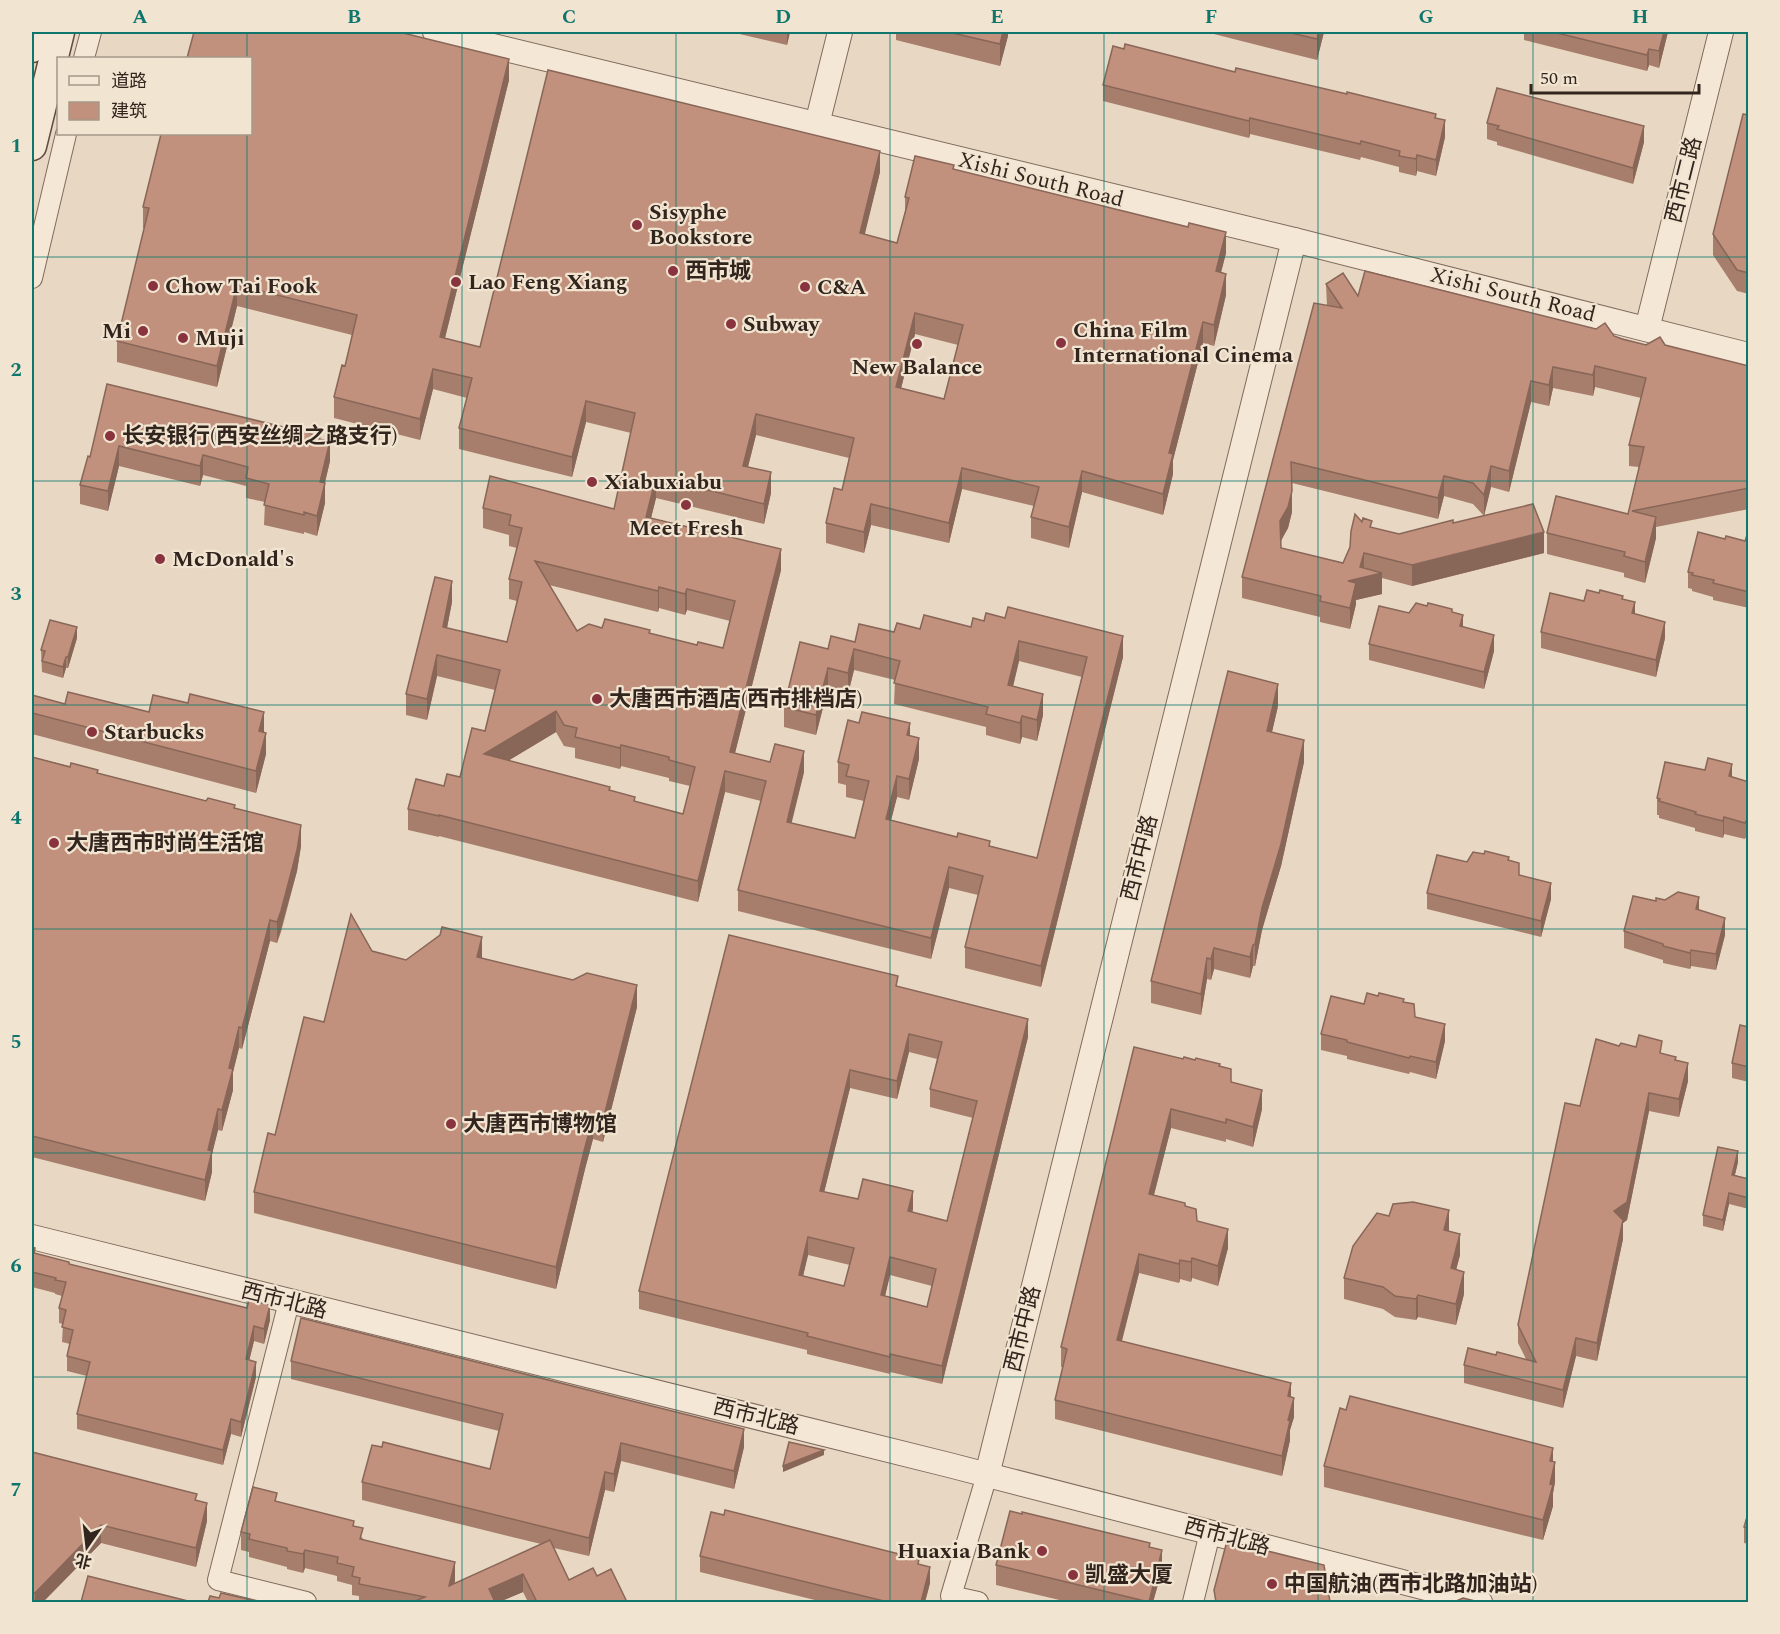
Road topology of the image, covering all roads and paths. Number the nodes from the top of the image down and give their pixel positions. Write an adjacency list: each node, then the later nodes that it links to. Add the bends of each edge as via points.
1 (36, 32): 7 (main road)
2 (60, 32): 11 (main road)
3 (91, 32): 8 (street)
4 (435, 32): 9 (street, Xishi South Road)
5 (840, 32): 9 (street)
6 (1720, 32): 14 (street, 西市二路)
7 (32, 48)
8 (84, 57)
9 (818, 124): 12 (street, Xishi South Road)
10 (66, 135): 13 (street)
11 (32, 146)
12 (1294, 240): 14 (street, Xishi South Road); 18 (street, 西市中路)
13 (32, 278)
14 (1647, 329): 15 (street, Xishi South Road)
15 (1749, 355)
16 (32, 1237): 17 (street, 西市北路)
17 (289, 1302): 18 (street, 西市北路); 21 (street, via 218,1580)
18 (987, 1475): 19 (street, 西市北路); 22 (street, via 951,1596)
19 (1210, 1533): 20 (street, 西市北路); 23 (street)
20 (1444, 1599): 24 (street, 西市北路)
21 (306, 1602)
22 (978, 1602)
23 (1193, 1602)
24 (1479, 1602)

